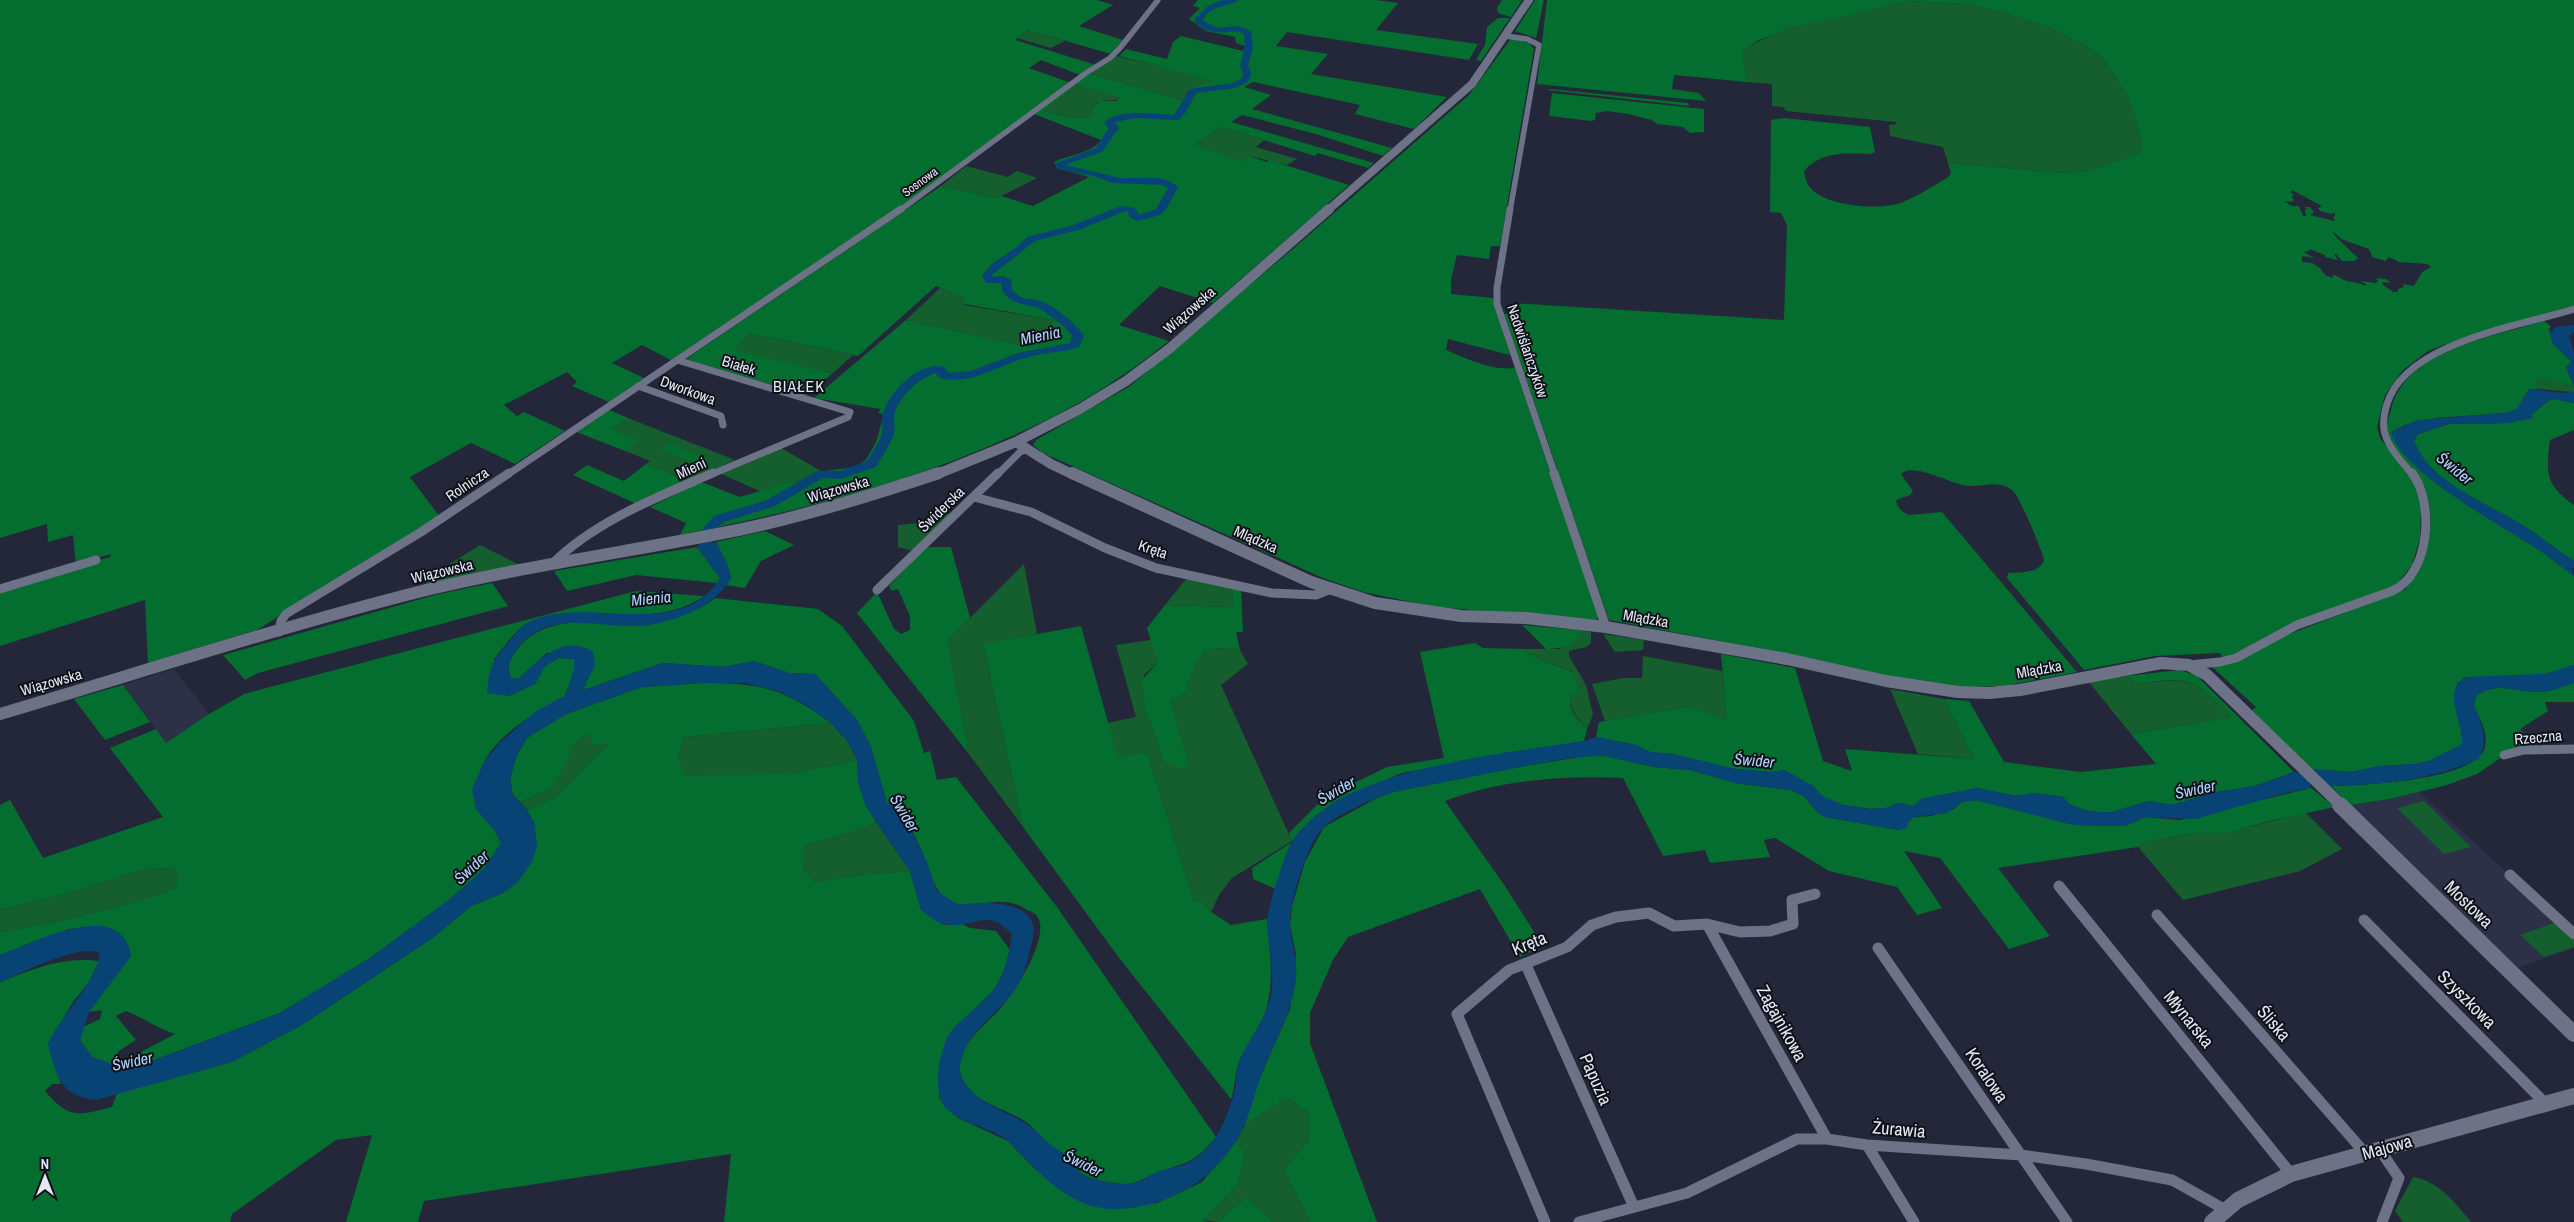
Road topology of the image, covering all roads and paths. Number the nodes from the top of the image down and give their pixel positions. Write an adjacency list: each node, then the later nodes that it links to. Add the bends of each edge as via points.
1 (1158, 0): 5 (street, Sosnowa, via 1110,58 1086,72 919,197)
2 (1528, 0): 3 (main road, Wiązowska)
3 (1505, 36): 9 (main road, Wiązowska, via 1475,80 1453,102 1169,349 1126,381); 16 (street, Nadwiślańczyków, via 1527,39 1539,45 1496,288 1497,304)
4 (2574, 309): 18 (street, via 2462,342 2434,354 2410,369 2389,397 2382,428 2384,438 2417,481 2426,507 2424,539 2416,567 2401,587 2289,629 2232,660)
5 (677, 360): 6 (street, Rolnicza); 7 (street, Białek)
6 (638, 386): 8 (street, Dworkowa, via 721,416); 17 (street, Rolnicza, via 421,532 286,614)
7 (850, 412): 12 (street, Mieni, via 848,417 723,469 625,516 582,538 559,554)
8 (723, 425)
9 (1021, 446): 10 (street, Świderska, via 1020,452); 12 (main road, Wiązowska, via 894,490 788,520); 14 (main road, Mlądzka, via 1093,483)
10 (974, 497): 14 (street, Kręta, via 1031,512 1105,548 1156,568 1272,593 1316,595); 15 (street, Świderska)
11 (96, 560): 13 (street)
12 (552, 564): 17 (main road, Wiązowska, via 428,590)
13 (0, 589)
14 (1331, 589): 16 (main road, Mlądzka, via 1374,604 1419,611)
15 (877, 590)
16 (1606, 627): 18 (main road, Mlądzka, via 1958,692 2020,690 2161,663)
17 (278, 632): 19 (main road, Wiązowska)
18 (2189, 665): 20 (main road, Mlądzka, via 2207,675)
19 (0, 714)
20 (2272, 737): 32 (main road, Mostowa)
21 (2574, 749): 22 (street, Rzeczna, via 2524,750)
22 (2504, 755)
23 (2510, 875): 29 (street)
24 (2059, 886): 39 (street, Młynarska)
25 (1815, 894): 28 (street, Kręta, via 1792,900 1793,924 1770,931 1740,932)
26 (2157, 915): 37 (street, Śliska)
27 (2364, 920): 34 (street, Szyszkowa)
28 (1707, 924): 31 (street, Kręta, via 1674,926 1649,914 1616,917 1592,925 1567,947); 35 (street, Zagajnikowa)
29 (2574, 934)
30 (1878, 948): 38 (street, Koralowa)
31 (1526, 965): 40 (street, Papuzia); 42 (street, Kręta, via 1509,970 1457,1014)
32 (2574, 1034)
33 (2574, 1096): 34 (main road, Majowa)
34 (2546, 1104): 37 (main road, Majowa)
35 (1827, 1139): 36 (street, Żurawia); 40 (street, Żurawia, via 1797,1139 1687,1194)
36 (1867, 1145): 38 (street, Żurawia); 44 (street)
37 (2373, 1151): 39 (main road, Majowa); 47 (street, Śliska, via 2399,1178)
38 (2021, 1155): 41 (street, Żurawia, via 2172,1180); 45 (street, Koralowa)
39 (2290, 1174): 41 (main road, Majowa, via 2257,1188)
40 (1634, 1207): 43 (street, Żurawia)
41 (2224, 1209): 46 (main road, Majowa)
42 (1545, 1222)
43 (1579, 1222)
44 (1914, 1222)
45 (2067, 1222)
46 (2212, 1222)
47 (2382, 1222)

